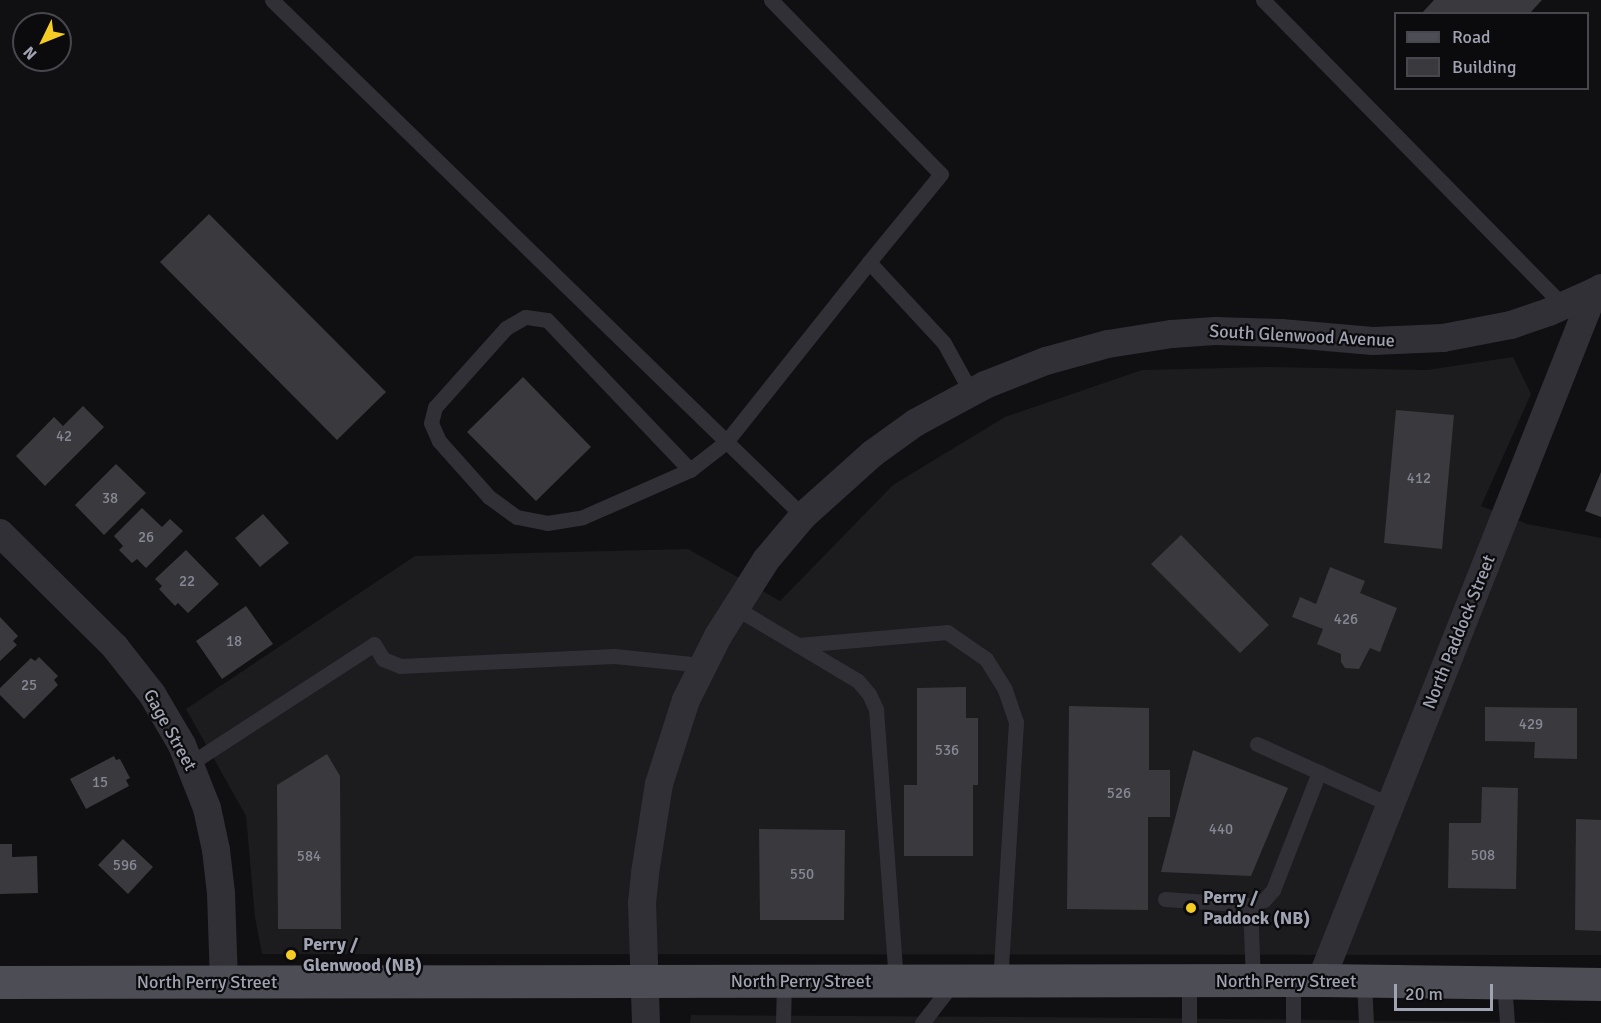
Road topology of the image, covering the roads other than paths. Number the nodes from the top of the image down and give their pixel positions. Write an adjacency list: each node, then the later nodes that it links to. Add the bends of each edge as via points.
1 (272, 0): 8 (lane)
2 (771, 0): 4 (lane, via 941,174)
3 (1263, 0): 6 (lane)
4 (869, 262): 7 (lane, via 944,343); 8 (lane)
5 (1598, 290): 6 (street, South Glenwood Avenue); 18 (street, North Paddock Street)
6 (1564, 306): 7 (street, South Glenwood Avenue, via 1488,331 1420,341 1237,331 1150,336 1056,358)
7 (971, 392): 10 (street, South Glenwood Avenue, via 894,437)
8 (726, 442): 9 (lane); 10 (lane)
9 (690, 470): 9 (lane, via 583,517 547,523 517,517 489,497 439,441 431,423 435,407 506,328 525,317 547,320)
10 (802, 516): 12 (street, South Glenwood Avenue)
11 (0, 533): 16 (street, Gage Street, via 115,646 163,710)
12 (734, 607): 13 (lane); 14 (street, South Glenwood Avenue)
13 (798, 645): 24 (lane, via 858,681 876,709); 31 (lane, via 947,632 986,659 1005,690 1016,722)
14 (702, 665): 16 (lane, via 614,656 400,666 383,658 374,644); 30 (street, South Glenwood Avenue, via 671,743 653,813 642,903)
15 (1257, 744): 17 (lane)
16 (191, 763): 29 (street, Gage Street, via 216,850)
17 (1319, 772): 18 (lane); 20 (lane, via 1272,890 1264,900)
18 (1391, 805): 22 (street, North Paddock Street)
19 (1166, 899): 20 (lane)
20 (1250, 905): 21 (lane)
21 (1253, 980): 22 (main road, North Perry Street); 26 (main road, North Perry Street)
22 (1307, 980): 27 (main road, North Perry Street); 38 (lane)
23 (784, 981): 24 (main road, North Perry Street); 30 (main road, North Perry Street); 35 (lane)
24 (896, 981): 25 (main road, North Perry Street)
25 (954, 981): 31 (main road, North Perry Street); 36 (lane)
26 (1189, 981): 31 (main road, North Perry Street); 37 (lane)
27 (1364, 981): 32 (main road, North Perry Street); 39 (lane)
28 (0, 982): 29 (main road, North Perry Street)
29 (224, 982): 30 (main road, North Perry Street)
30 (645, 982): 34 (street, South Glenwood Avenue)
31 (1000, 982)
32 (1504, 982): 33 (main road, North Perry Street); 40 (lane)
33 (1601, 984)
34 (646, 1023)
35 (783, 1023)
36 (922, 1023)
37 (1189, 1023)
38 (1293, 1023)
39 (1366, 1023)
40 (1507, 1023)

